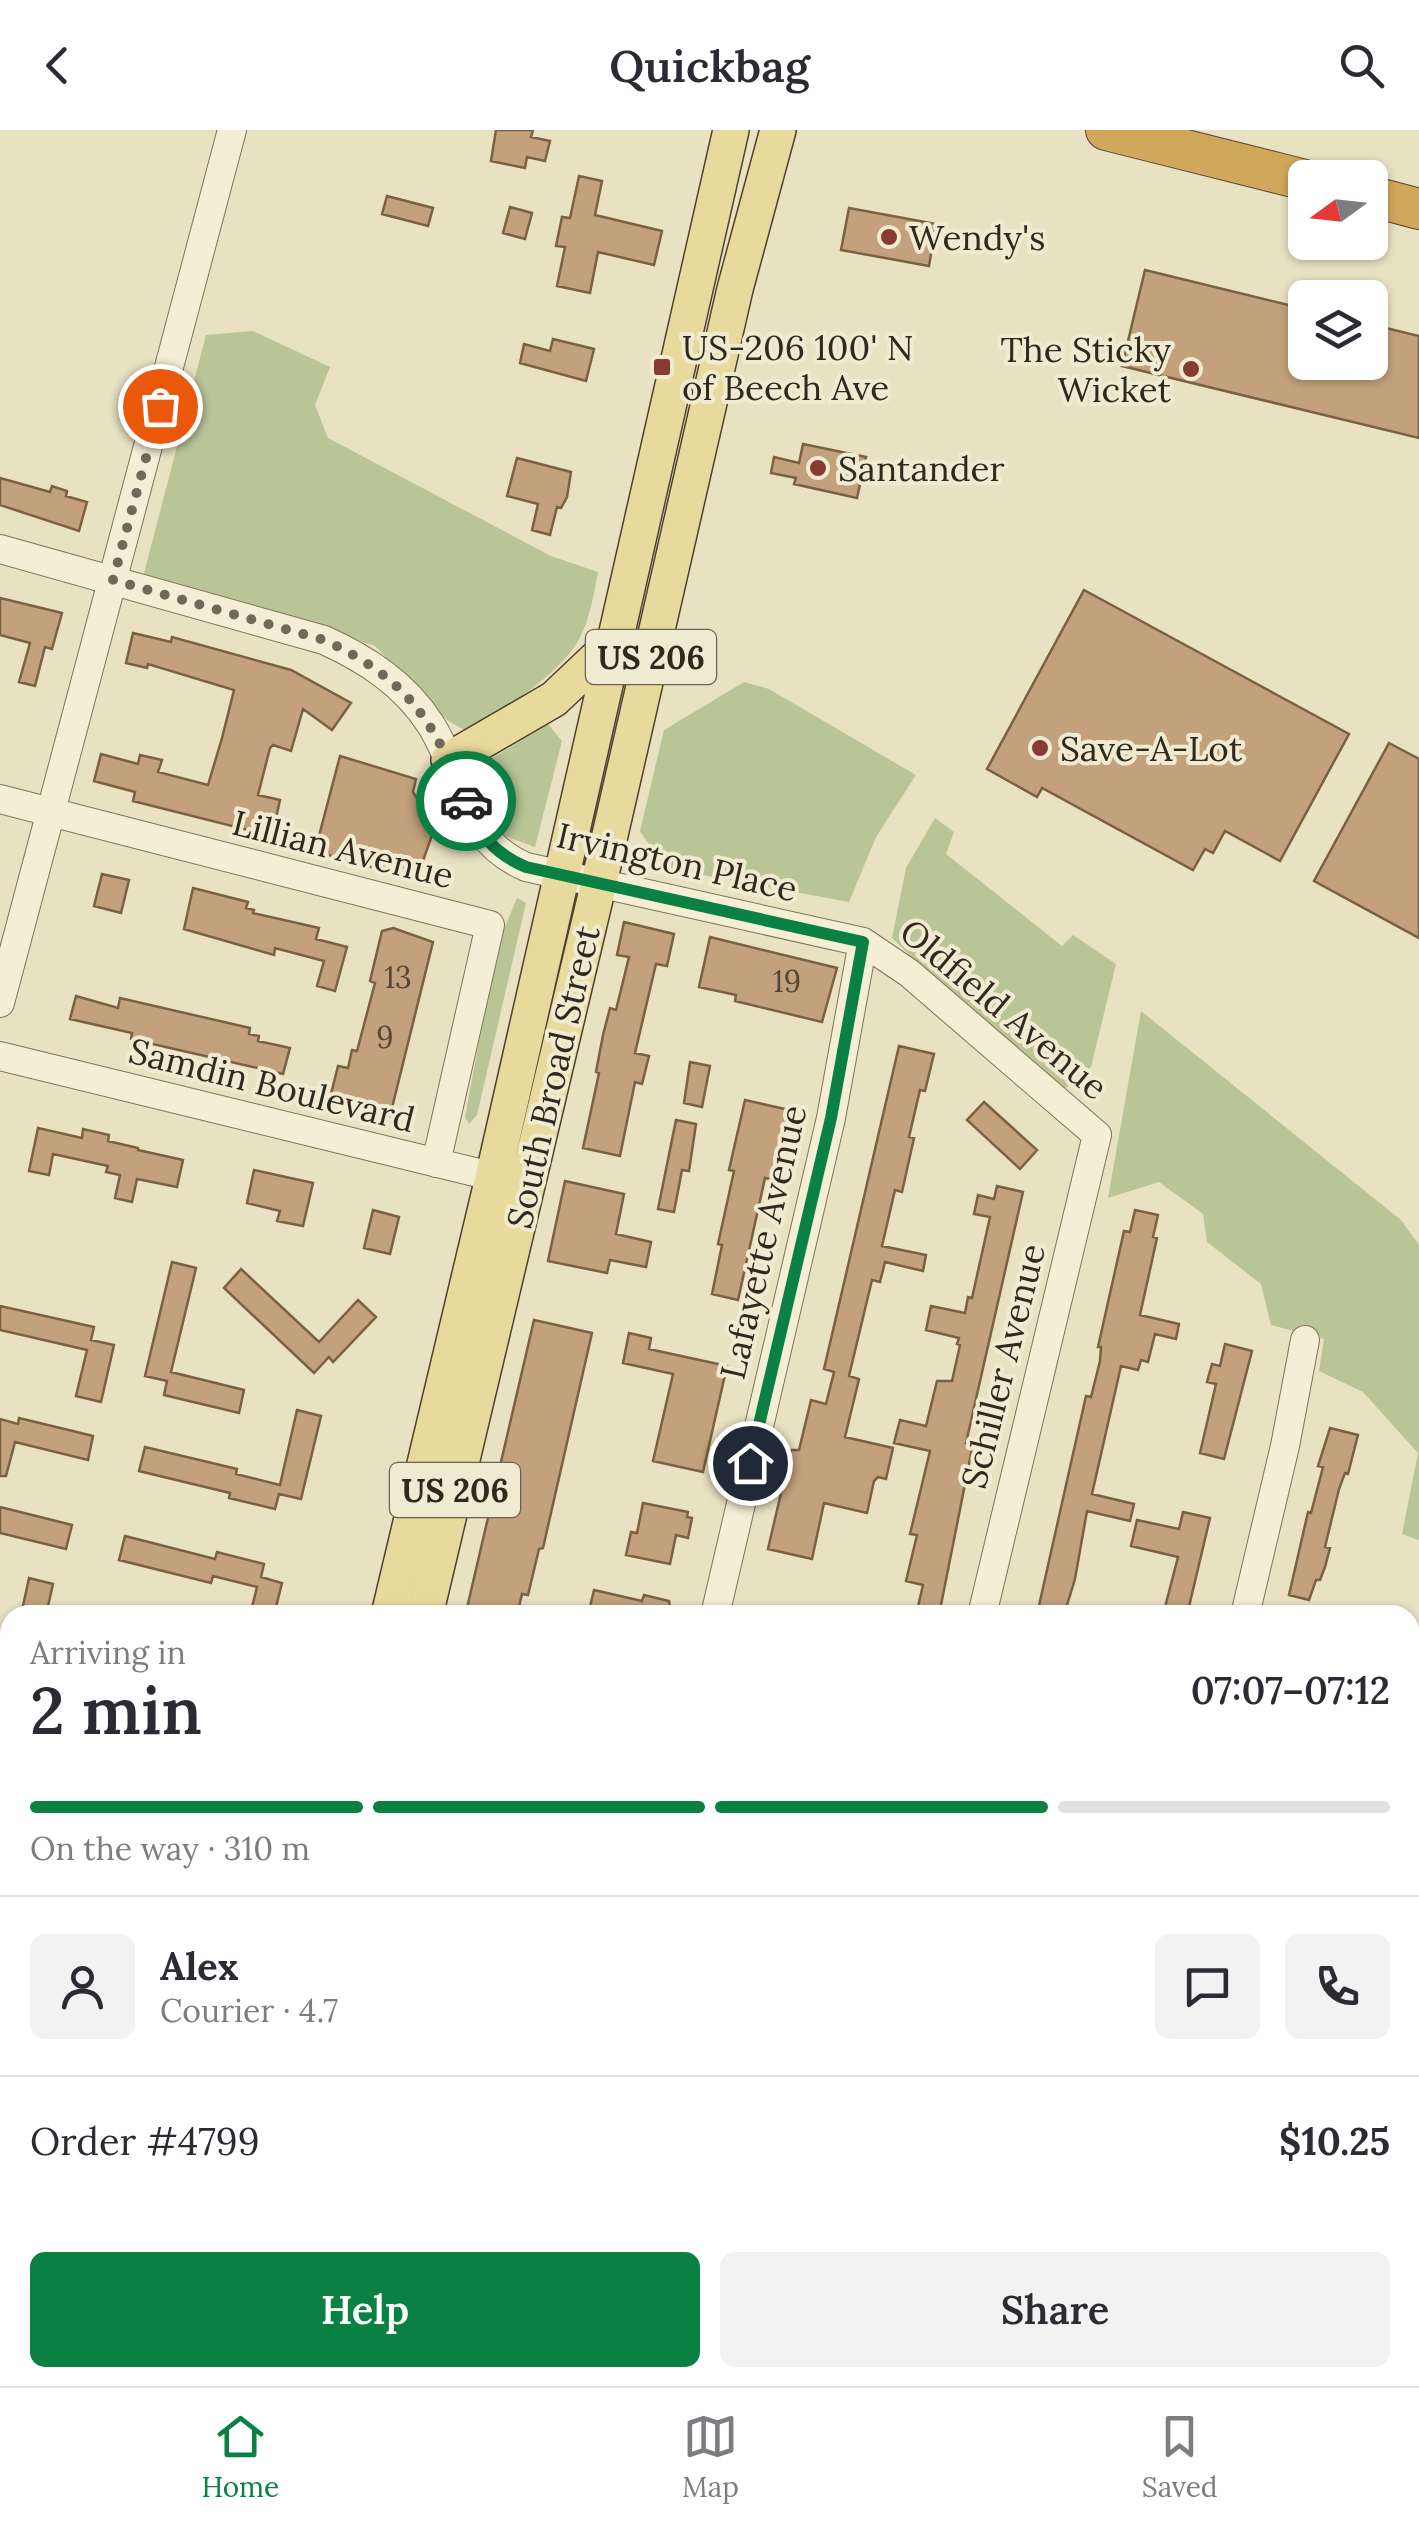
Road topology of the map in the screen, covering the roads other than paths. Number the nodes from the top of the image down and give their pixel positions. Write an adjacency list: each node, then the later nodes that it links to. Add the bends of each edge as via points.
1 (232, 130): 9 (street)
2 (731, 130): 10 (main road, South Broad Street / US 206)
3 (778, 130): 15 (main road, South Broad Street / US 206, via 734,289)
4 (1106, 130): 5 (highway)
5 (1288, 176)
6 (1388, 200): 7 (highway)
7 (1419, 208)
8 (0, 549): 9 (street, Irvington Place)
9 (113, 580): 11 (street, Irvington Place, via 355,654 409,697); 13 (street)
10 (612, 644): 11 (main road, via 554,699); 14 (main road, South Broad Street / US 206)
11 (449, 760): 14 (street, Irvington Place, via 490,845 526,867)
12 (0, 799): 13 (street, Lillian Avenue)
13 (51, 812): 17 (street); 20 (street, Lillian Avenue, via 490,925)
14 (561, 873): 15 (street, Irvington Place); 21 (main road, South Broad Street / US 206)
15 (599, 882): 16 (street, Irvington Place); 21 (main road, South Broad Street / US 206)
16 (863, 942): 19 (street, Oldfield Avenue, via 909,973); 25 (street, Lafayette Avenue, via 831,1118)
17 (0, 1003)
18 (0, 1056): 20 (street, Samdin Boulevard)
19 (1097, 1135): 26 (street, Schiller Avenue)
20 (436, 1164): 21 (street, Samdin Boulevard)
21 (510, 1181): 23 (main road, South Broad Street / US 206); 24 (main road, South Broad Street / US 206)
22 (1305, 1340): 27 (street)
23 (392, 1605)
24 (427, 1605)
25 (716, 1605)
26 (984, 1605)
27 (1246, 1605)

